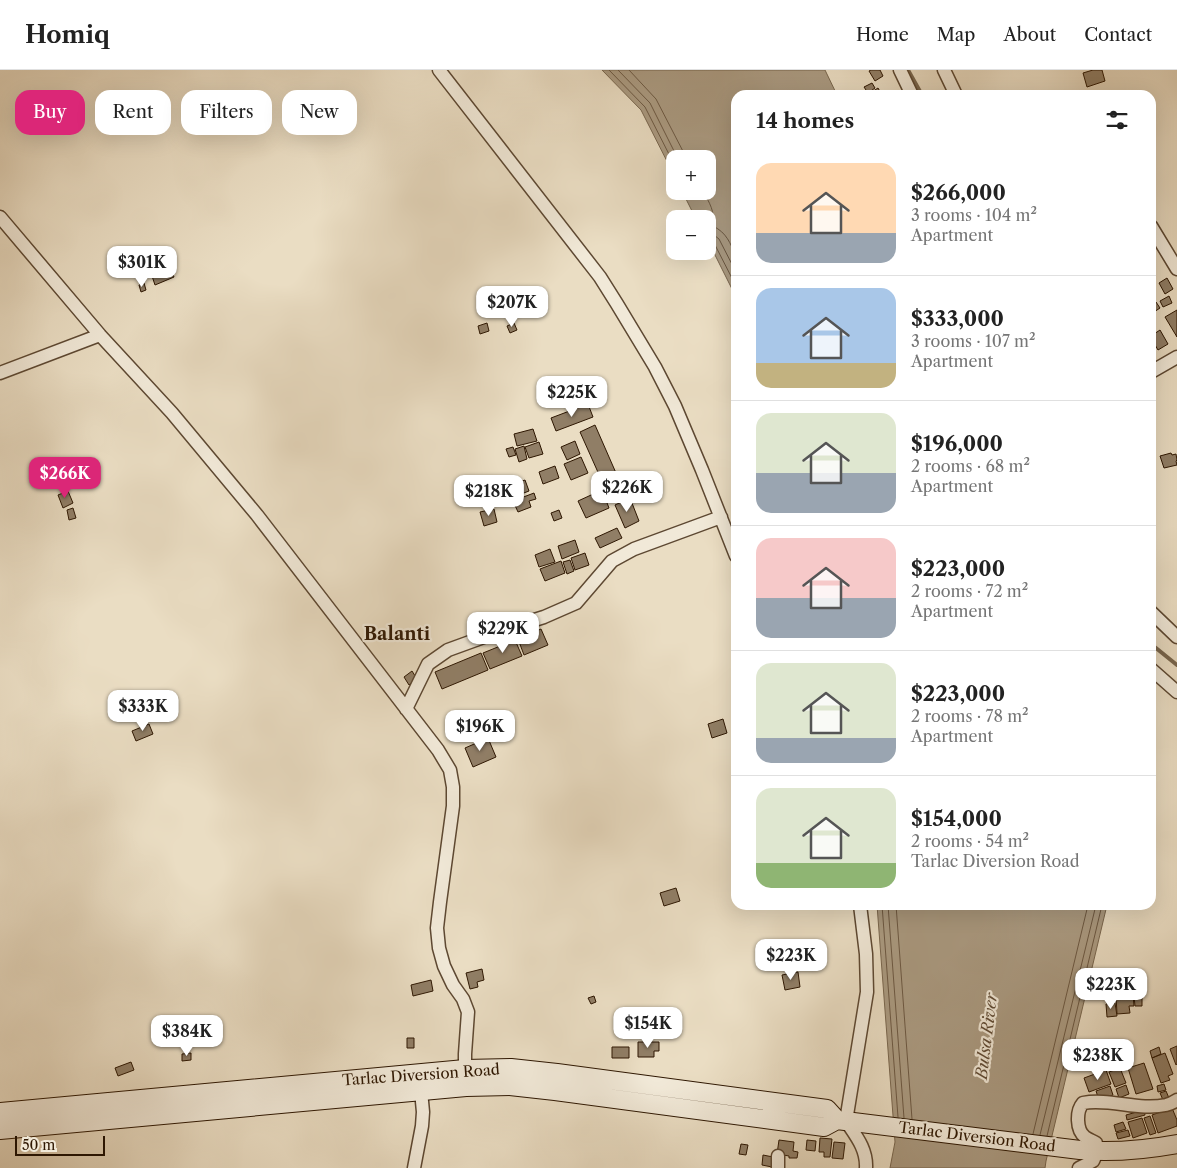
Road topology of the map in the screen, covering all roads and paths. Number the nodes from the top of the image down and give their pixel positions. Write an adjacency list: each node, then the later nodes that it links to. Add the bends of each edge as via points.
1 (440, 70): 13 (street, via 600,277 617,304 675,406)
2 (900, 70): 4 (street)
3 (944, 70): 5 (street)
4 (910, 90)
5 (954, 90)
6 (0, 217): 9 (street)
7 (1156, 234): 8 (street)
8 (1177, 269)
9 (100, 335): 12 (street); 19 (street, via 172,413 257,516)
10 (1177, 357): 11 (street)
11 (1156, 369)
12 (0, 373)
13 (721, 517): 14 (street); 19 (street, via 634,549 612,561 576,603 544,618 448,650 428,664)
14 (731, 543)
15 (1156, 617): 16 (street)
16 (1177, 637)
17 (1156, 674): 18 (street)
18 (1177, 692)
19 (406, 708): 21 (street, via 438,750 450,770 454,787 437,928 444,966 468,1012)
20 (861, 910): 27 (street, via 867,992)
21 (465, 1069): 22 (main road, Tarlac Diversion Road); 23 (main road); 27 (main road, Tarlac Diversion Road, via 511,1068 557,1073 827,1109)
22 (420, 1073): 24 (main road); 26 (main road, Tarlac Diversion Road)
23 (466, 1087): 24 (main road, Tarlac Diversion Road); 27 (main road, Tarlac Diversion Road, via 510,1086 555,1091 824,1127)
24 (421, 1091): 28 (main road, Tarlac Diversion Road); 31 (street, via 422,1126)
25 (1177, 1100): 30 (street, via 1167,1105 1143,1106 1083,1103 1078,1113 1079,1128 1086,1138 1096,1143)
26 (0, 1112)
27 (847, 1121): 30 (main road, Tarlac Diversion Road); 32 (street, via 864,1150)
28 (0, 1130)
29 (1177, 1144): 30 (main road, Tarlac Diversion Road, via 1126,1151)
30 (1089, 1151): 33 (street, via 1093,1161)
31 (414, 1168)
32 (866, 1168)
33 (1079, 1168)

